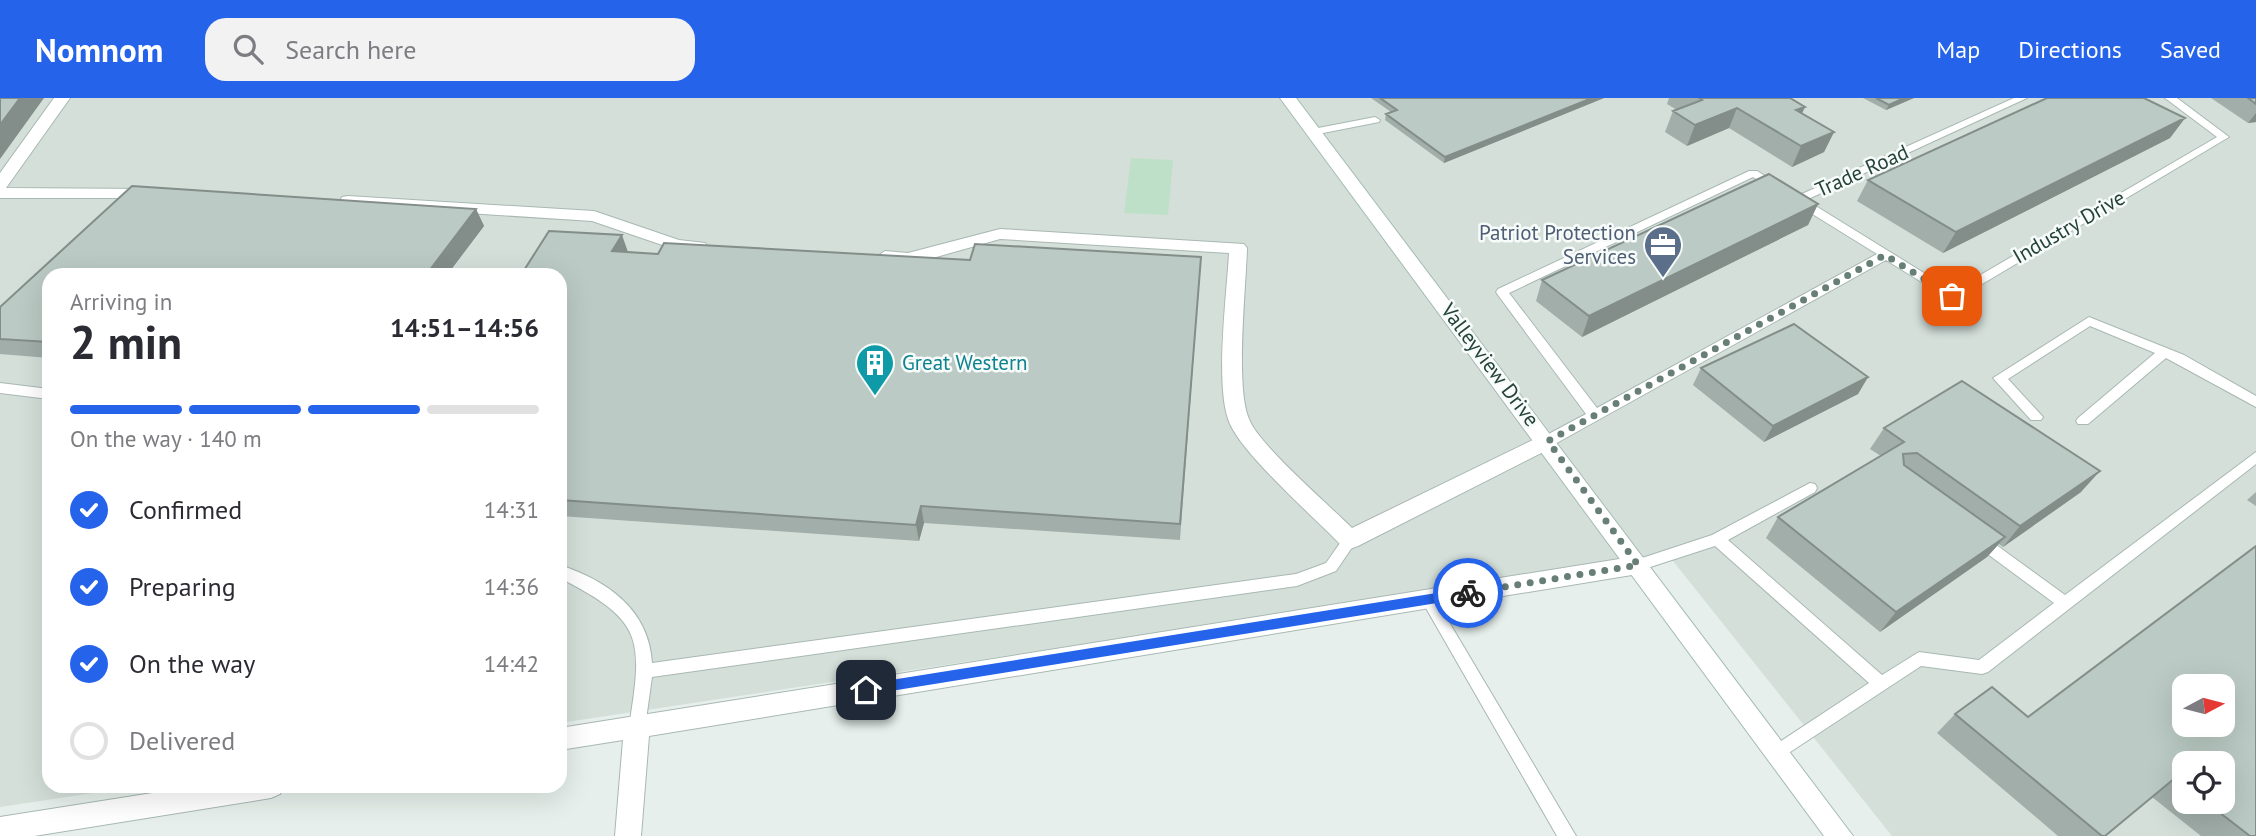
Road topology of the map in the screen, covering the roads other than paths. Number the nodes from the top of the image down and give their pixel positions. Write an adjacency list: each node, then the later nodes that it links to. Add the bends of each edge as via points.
1 (62, 98): 7 (street)
2 (1288, 98): 6 (street, Valleyview Drive)
3 (2022, 98): 11 (lane, Trade Road)
4 (2170, 98): 13 (lane, Industry Drive, via 2224,137 1952,296)
5 (1375, 120): 6 (lane)
6 (1313, 132): 22 (street, Valleyview Drive)
7 (0, 185)
8 (0, 193): 9 (street)
9 (175, 194)
10 (327, 200): 12 (street, via 594,216 677,246)
11 (1797, 200): 13 (lane); 19 (lane, Trade Road, via 1753,173 1502,292)
12 (713, 247)
13 (1885, 255): 19 (lane)
14 (870, 257): 27 (street, via 908,259 1000,234 1238,248 1233,388 1239,422 1259,449)
15 (2165, 352): 18 (lane); 20 (lane, via 2090,321 2000,378); 21 (lane)
16 (0, 388): 17 (lane)
17 (42, 393)
18 (2256, 402)
19 (1594, 414): 22 (lane)
20 (2036, 417)
21 (2082, 421)
22 (1548, 441): 27 (street, via 1392,515); 28 (street, Valleyview Drive)
23 (2256, 457): 31 (lane)
24 (1810, 488): 26 (lane)
25 (1964, 529): 31 (lane)
26 (1717, 539): 28 (lane); 33 (lane)
27 (1350, 540): 32 (lane, via 1331,567 1297,580)
28 (1638, 565): 30 (street); 36 (street, Valleyview Drive)
29 (567, 574): 32 (lane, via 607,594 634,620 645,649)
30 (1428, 599): 34 (street); 40 (lane)
31 (2065, 603): 33 (lane, via 1982,667 1919,659)
32 (646, 671): 34 (lane)
33 (1881, 684): 36 (lane)
34 (637, 727): 35 (street); 39 (street)
35 (567, 738)
36 (1778, 752): 41 (street, Valleyview Drive)
37 (228, 793): 38 (street)
38 (0, 830)
39 (628, 836)
40 (1567, 836)
41 (1840, 836)

